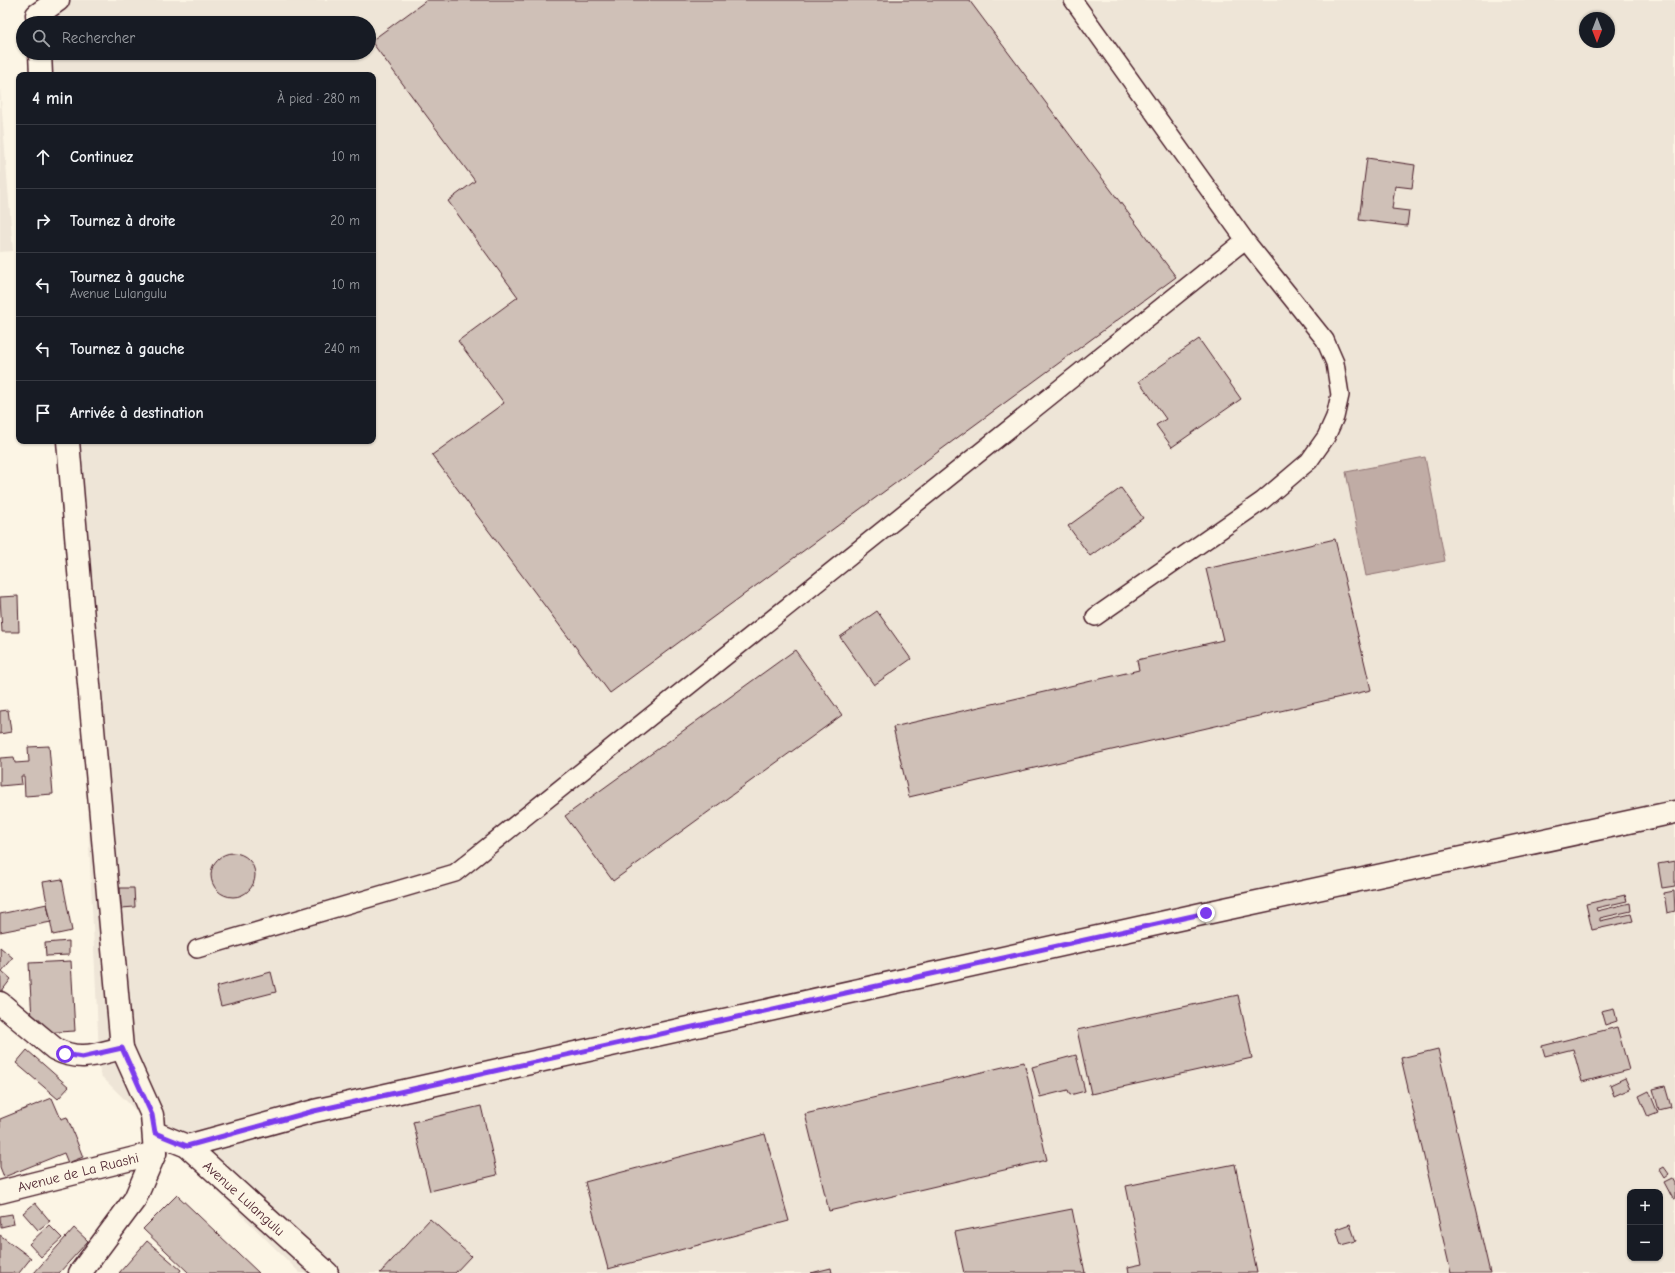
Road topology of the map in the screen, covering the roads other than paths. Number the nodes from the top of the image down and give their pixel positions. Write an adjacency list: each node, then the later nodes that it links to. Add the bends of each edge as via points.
1 (58, 0): 3 (street)
2 (1073, 0): 6 (lane)
3 (37, 13)
4 (40, 60): 5 (street)
5 (41, 72)
6 (1245, 240): 8 (lane, via 1325,340 1335,363 1340,396 1336,417 1309,461 1262,501); 10 (lane, via 455,873)
7 (68, 444): 12 (street)
8 (1095, 617)
9 (1675, 812): 14 (street, via 1191,916 314,1111)
10 (197, 949)
11 (0, 1003): 12 (street, via 55,1050 65,1054 82,1057)
12 (122, 1048): 13 (street, via 152,1115)
13 (155, 1143): 14 (street, Avenue Lulangulu); 15 (street, Avenue de La Ruashi); 16 (street, via 135,1199)
14 (187, 1146): 17 (street, Avenue Lulangulu)
15 (0, 1192)
16 (80, 1273)
17 (327, 1273)

